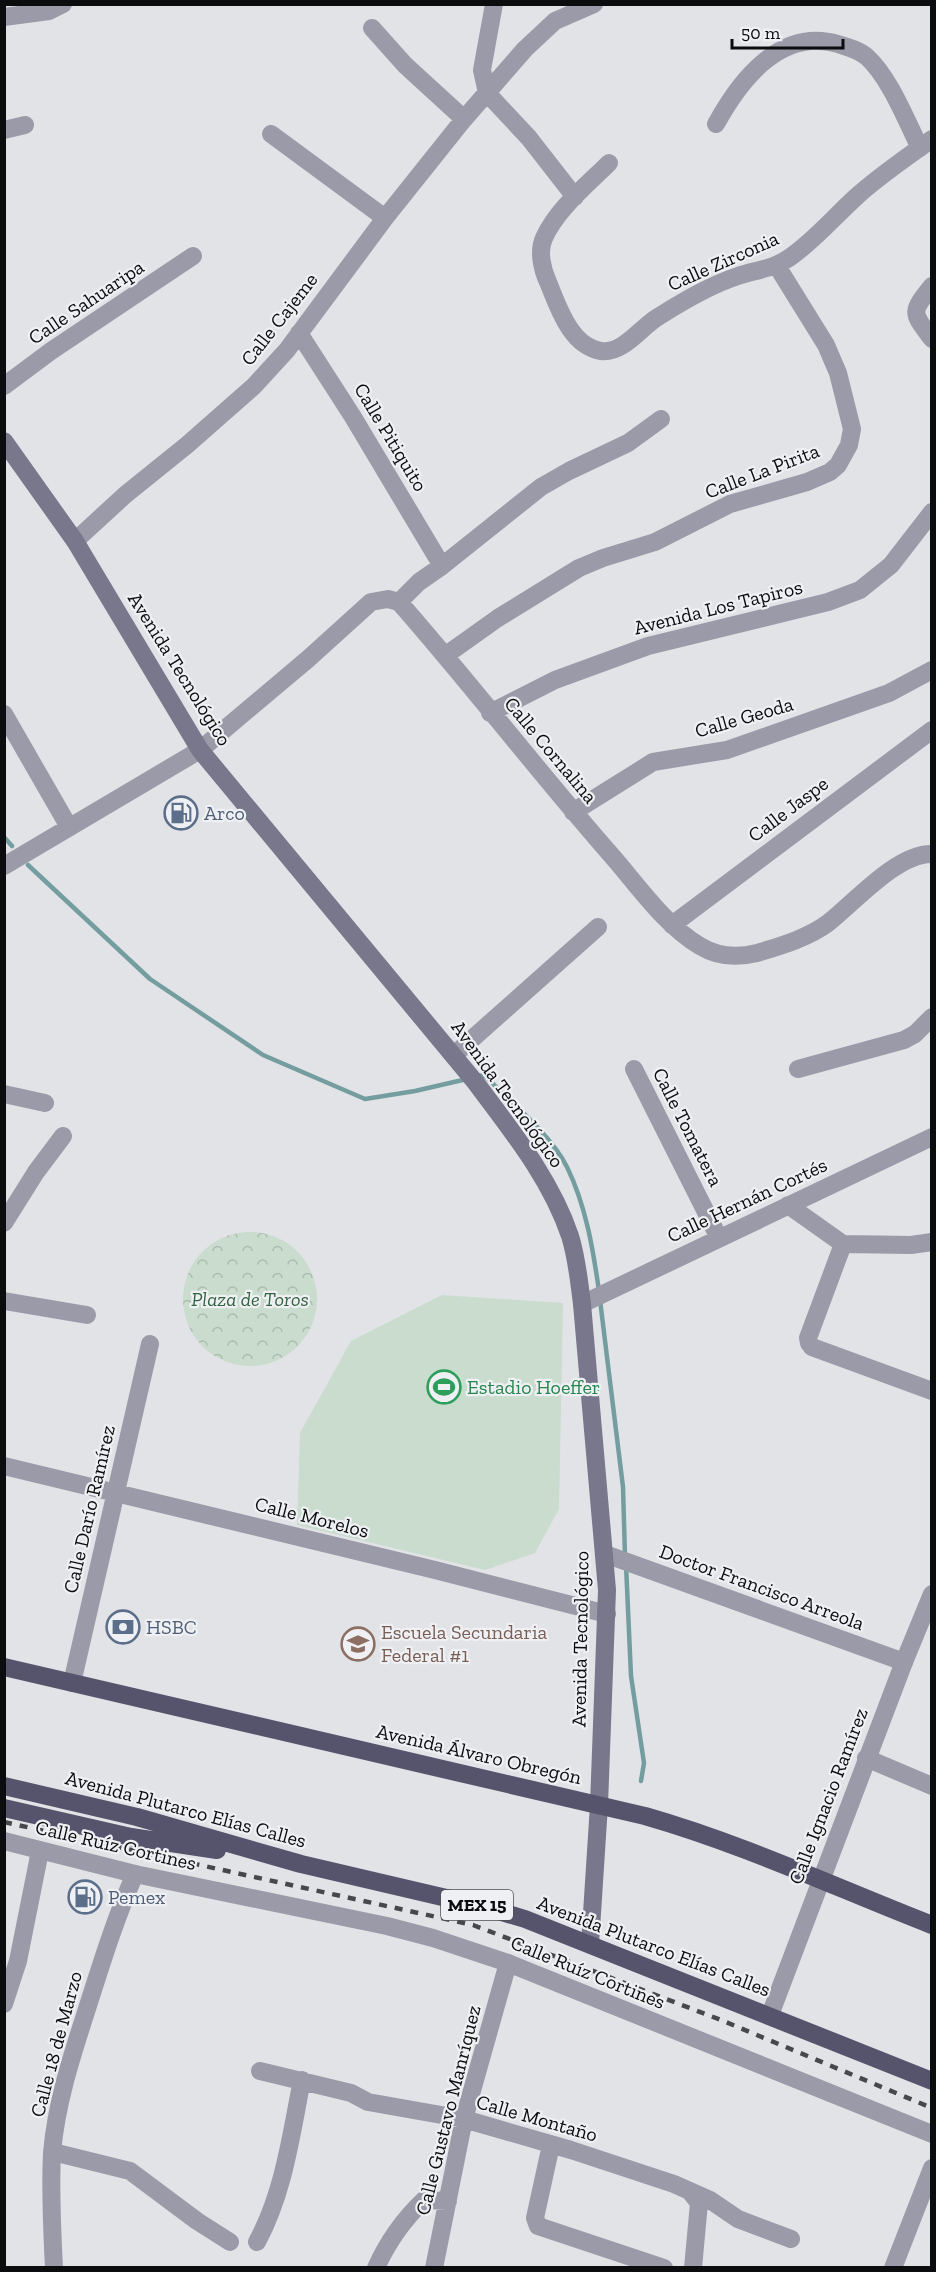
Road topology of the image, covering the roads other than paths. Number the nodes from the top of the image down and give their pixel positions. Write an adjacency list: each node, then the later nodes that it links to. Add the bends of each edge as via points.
1 (63, 4): 4 (street)
2 (494, 4): 6 (street, via 482,70)
3 (594, 4): 6 (street, Calle Cajeme, via 555,21)
4 (4, 17)
5 (372, 28): 7 (street, via 405,65)
6 (487, 93): 7 (street, Calle Cajeme); 14 (street)
7 (464, 119): 15 (street, Calle Cajeme)
8 (716, 124): 12 (street, via 749,74 788,47 812,39 867,57)
9 (25, 125): 10 (street)
10 (4, 130)
11 (271, 134): 15 (street)
12 (926, 143): 17 (street, Calle Zirconia, via 859,194)
13 (609, 163): 14 (street)
14 (575, 197): 17 (street, Calle Zirconia, via 544,238 541,255 545,277 565,322 596,349 613,350 691,297 737,276)
15 (385, 218): 19 (street, Calle Cajeme)
16 (193, 256): 21 (street, Calle Sahuaripa)
17 (777, 266): 28 (street, Calle La Pirita, via 826,345 838,373 852,429 849,445 838,465 807,482 730,504 655,542 579,567)
18 (932, 286): 20 (street, via 915,312)
19 (299, 333): 25 (street, Calle Cajeme, via 255,386); 26 (street, Calle Pitiquito)
20 (932, 339)
21 (4, 386)
22 (661, 419): 26 (street, via 627,442 541,487)
23 (4, 441): 25 (main road, Avenida Tecnológico)
24 (932, 512): 30 (street, Avenida Los Tapiros, via 891,565 860,590 828,602 648,646 555,680)
25 (75, 541): 33 (main road, Avenida Tecnológico)
26 (442, 566): 27 (street, via 418,582)
27 (399, 602): 28 (street, Calle Cornalina); 33 (street, via 388,598 371,602)
28 (446, 655): 30 (street, Calle Cornalina)
29 (932, 670): 34 (street, Calle Geoda, via 889,693 727,750 653,762)
30 (490, 713): 34 (street, Calle Cornalina)
31 (4, 714): 35 (street)
32 (932, 730): 38 (street, Calle Jaspe)
33 (200, 750): 35 (street); 41 (main road, Avenida Tecnológico)
34 (573, 812): 38 (street, Calle Cornalina)
35 (69, 827): 37 (street)
36 (932, 854): 38 (street, Calle Cornalina, via 911,857 827,924 753,954 716,954)
37 (4, 866)
38 (672, 924)
39 (598, 927): 41 (street)
40 (932, 1017): 43 (street, via 903,1040)
41 (454, 1055): 54 (main road, Avenida Tecnológico, via 516,1137 552,1196 570,1238)
42 (634, 1069): 50 (street, Calle Tomatera)
43 (798, 1069)
44 (4, 1094): 45 (street)
45 (45, 1103)
46 (63, 1136): 49 (street)
47 (932, 1137): 48 (street, Calle Hernán Cortés)
48 (788, 1205): 50 (street, Calle Hernán Cortés); 51 (street)
49 (4, 1223)
50 (719, 1238): 54 (street, Calle Hernán Cortés)
51 (843, 1244): 52 (street); 57 (street, via 809,1343)
52 (931, 1244)
53 (4, 1301): 55 (street)
54 (582, 1304): 60 (main road, Avenida Tecnológico)
55 (87, 1315)
56 (150, 1344): 59 (street, Calle Darío Ramírez)
57 (932, 1391)
58 (4, 1466): 59 (street, Calle Morelos)
59 (116, 1494): 62 (street, Calle Morelos); 65 (street, Calle Darío Ramírez)
60 (605, 1554): 62 (main road, Avenida Tecnológico); 63 (street, Doctor Francisco Arreola)
61 (932, 1594): 63 (street, Calle Ignacio Ramírez)
62 (607, 1614): 69 (main road, Avenida Tecnológico)
63 (904, 1662): 66 (street, Calle Ignacio Ramírez)
64 (4, 1667): 65 (highway, Avenida Álvaro Obregón)
65 (72, 1683): 69 (highway, Avenida Álvaro Obregón)
66 (866, 1758): 68 (street); 75 (street, Calle Ignacio Ramírez)
67 (4, 1786): 73 (highway, Avenida Plutarco Elías Calles / MEX 15, via 137,1817)
68 (932, 1786)
69 (599, 1805): 75 (highway, Avenida Álvaro Obregón, via 677,1825); 77 (main road, Avenida Tecnológico)
70 (4, 1808): 73 (highway, via 131,1836)
71 (4, 1841): 72 (street, Calle Ruíz Cortines)
72 (40, 1851): 74 (street, Calle Ruíz Cortines); 79 (street, via 18,1961)
73 (301, 1864): 77 (highway, Avenida Plutarco Elías Calles / MEX 15, via 485,1907)
74 (135, 1874): 78 (street, Calle Ruíz Cortines, via 387,1926); 87 (street, Calle 18 de Marzo, via 116,1917 69,2064)
75 (819, 1881): 76 (highway, Avenida Álvaro Obregón); 80 (street, Calle Ignacio Ramírez)
76 (932, 1925)
77 (590, 1944): 80 (highway, Avenida Plutarco Elías Calles / MEX 15)
78 (508, 1963): 84 (street, Calle Gustavo Manríquez); 85 (street, Calle Ruíz Cortines)
79 (4, 2004)
80 (770, 2015): 83 (highway, Avenida Plutarco Elías Calles / MEX 15)
81 (260, 2071): 82 (street, Calle Montaño)
82 (302, 2080): 84 (street, Calle Montaño, via 351,2093 368,2102); 93 (street, via 284,2170)
83 (932, 2081)
84 (464, 2119): 86 (street, Calle Montaño); 90 (street, Calle Gustavo Manríquez)
85 (932, 2134)
86 (551, 2145): 89 (street, Calle Montaño); 97 (street, via 535,2218 538,2226)
87 (52, 2152): 92 (street, via 130,2171); 94 (street, Calle 18 de Marzo)
88 (932, 2168): 99 (street)
89 (691, 2193): 91 (street, Calle Montaño, via 710,2200 738,2219); 98 (street, via 699,2203)
90 (448, 2201): 95 (street, via 424,2200 387,2244); 96 (street, Calle Gustavo Manríquez)
91 (791, 2239)
92 (230, 2242)
93 (257, 2242)
94 (54, 2268)
95 (376, 2268)
96 (434, 2268)
97 (664, 2268)
98 (693, 2268)
99 (893, 2268)

